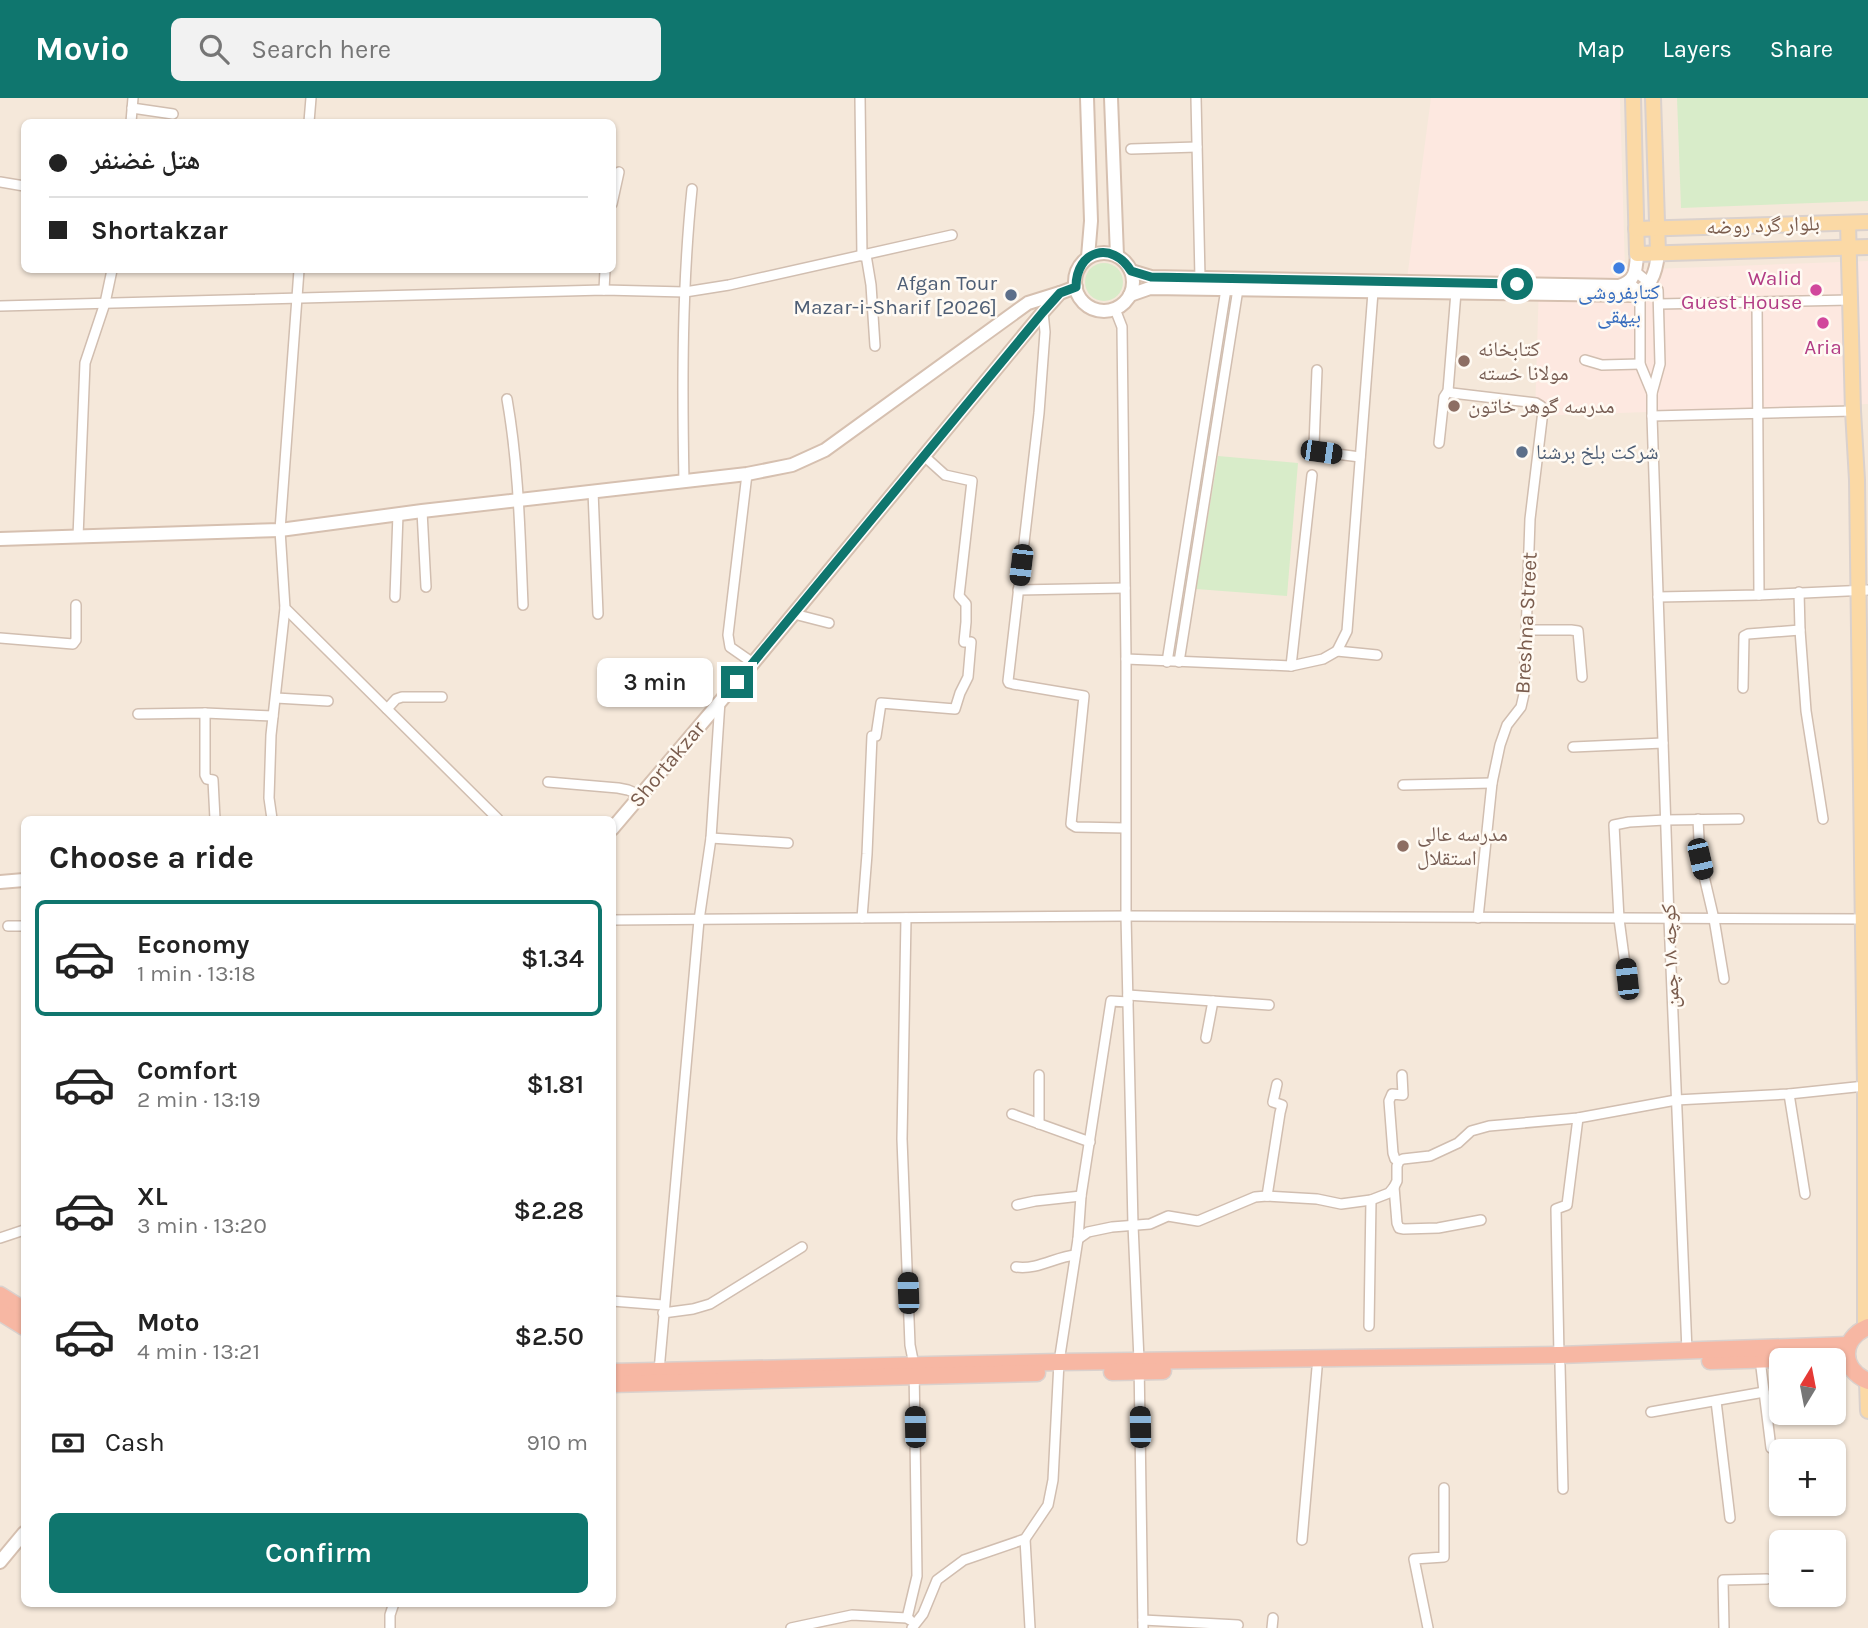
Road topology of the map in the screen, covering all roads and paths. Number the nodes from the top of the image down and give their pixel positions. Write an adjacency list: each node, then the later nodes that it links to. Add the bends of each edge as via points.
1 (311, 98): 10 (street)
2 (860, 98): 29 (street)
3 (1087, 98): 18 (street)
4 (1111, 98): 19 (street)
5 (1196, 98): 11 (street)
6 (1633, 98): 23 (main road)
7 (1653, 98): 22 (main road)
8 (133, 103): 9 (street)
9 (173, 114)
10 (309, 119)
11 (1197, 147): 12 (street); 37 (street)
12 (1131, 149)
13 (619, 172): 16 (street)
14 (0, 182): 15 (street)
15 (21, 186)
16 (616, 186)
17 (692, 189): 42 (street)
18 (1091, 221): 19 (street, via 1103,230); 31 (street)
19 (1115, 222): 30 (street)
20 (1868, 222): 21 (main road, بلوار گرد روضه)
21 (1848, 223): 22 (main road, بلوار گرد روضه); 26 (main road)
22 (1657, 228): 23 (main road, بلوار گرد روضه); 27 (main road)
23 (1636, 229): 28 (main road)
24 (952, 235): 29 (street)
25 (1868, 247): 26 (main road, بلوار گرد روضه)
26 (1849, 248): 27 (main road, بلوار گرد روضه); 49 (main road)
27 (1658, 253): 28 (main road, بلوار گرد روضه); 38 (street)
28 (1637, 254): 36 (street)
29 (864, 255): 42 (street); 56 (street)
30 (1117, 256): 31 (street, via 1098,253); 32 (street)
31 (1088, 257): 39 (street, via 1080,265)
32 (1131, 271): 37 (street, via 1151,277); 47 (street)
33 (111, 273): 50 (street)
34 (299, 273): 48 (street)
35 (605, 273): 41 (street)
36 (1632, 277): 37 (street, via 1619,286); 38 (street, كوچه ١٨ چمن); 45 (street)
37 (1200, 278)
38 (1650, 284): 45 (street); 52 (street, كوچه ١٨ چمن, via 1658,290)
39 (1076, 287): 46 (street, Shortakzar); 54 (street, via 1090,307)
40 (1232, 289): 43 (street); 47 (street, via 1150,288); 99 (street); 100 (street)
41 (604, 290): 42 (street); 48 (street)
42 (685, 292): 71 (street)
43 (1373, 292): 44 (street); 68 (street)
44 (1456, 292): 45 (street, via 1631,296); 60 (street)
45 (1640, 292): 58 (street, كوچه ١٨ چمن)
46 (1060, 293): 55 (street, Shortakzar); 69 (street, via 1028,303 825,450 792,466)
47 (1130, 295): 54 (street)
48 (298, 297): 50 (street); 76 (street)
49 (1850, 300): 51 (street); 63 (main road)
50 (105, 303): 53 (street); 77 (street, via 85,363)
51 (1757, 303): 52 (street); 64 (street)
52 (1659, 304): 61 (street, كوچه ١٨ چمن, via 1660,364)
53 (0, 306)
54 (1115, 309): 80 (street, via 1122,327)
55 (1043, 312): 67 (street, Shortakzar); 81 (street, via 1039,413)
56 (875, 346)
57 (1585, 360): 58 (street, via 1602,365)
58 (1640, 364): 61 (street, كوچه ١٨ چمن)
59 (1317, 370): 68 (street, via 1314,445 1321,452)
60 (1448, 390): 66 (street); 93 (street, Breshna Street, via 1541,406 1530,519)
61 (1652, 393): 65 (street, كوچه ١٨ چمن)
62 (507, 399): 73 (street)
63 (1853, 411): 64 (street); 82 (main road)
64 (1757, 414): 65 (street); 84 (street)
65 (1652, 416): 86 (street, كوچه ١٨ چمن)
66 (1439, 443)
67 (925, 456): 91 (street, Shortakzar); 133 (street, via 945,475 972,481 959,596 966,604 964,642 971,642 968,677 955,709 881,703 876,736 872,736)
68 (1360, 457): 96 (street, via 1347,631)
69 (747, 474): 71 (street); 101 (street, via 728,635 730,647)
70 (1312, 475): 102 (street)
71 (684, 482): 72 (street)
72 (593, 491): 73 (street); 90 (street)
73 (519, 500): 74 (street); 88 (street)
74 (422, 510): 75 (street); 79 (street)
75 (398, 514): 76 (street); 85 (street)
76 (280, 530): 77 (street); 89 (street)
77 (78, 537): 78 (street)
78 (0, 538)
79 (426, 587)
80 (1125, 588): 81 (street); 98 (street)
81 (1018, 590): 127 (street, via 1009,683 1084,696 1072,824)
82 (1863, 590): 83 (street); 139 (main road)
83 (1799, 592): 84 (street); 94 (street)
84 (1759, 595): 86 (street)
85 (395, 597)
86 (1658, 597): 113 (street, كوچه ١٨ چمن)
87 (76, 605): 95 (street, via 73,644)
88 (523, 605)
89 (285, 608): 106 (street); 109 (street)
90 (598, 614)
91 (794, 614): 92 (street); 101 (street, Shortakzar)
92 (830, 622)
93 (1527, 630): 103 (street, via 1578,631); 116 (street, Breshna Street, via 1524,694 1521,707 1507,725)
94 (1800, 630): 104 (street, via 1744,636); 124 (street, via 1806,711)
95 (0, 638)
96 (1337, 651): 97 (street); 102 (street)
97 (1377, 655)
98 (1126, 659): 99 (street); 127 (street)
99 (1167, 662): 100 (street)
100 (1179, 662): 102 (street)
101 (753, 663): 108 (street, Shortakzar)
102 (1291, 666)
103 (1582, 677)
104 (1743, 688)
105 (442, 697): 109 (street, via 402,697)
106 (276, 698): 107 (street); 112 (street)
107 (328, 701)
108 (720, 701): 118 (street, Shortakzar); 128 (street)
109 (387, 709): 121 (street)
110 (205, 713): 111 (street); 112 (street); 119 (street, via 205,775 214,780)
111 (138, 714)
112 (273, 716): 120 (street)
113 (1663, 743): 114 (street); 125 (street, كوچه ١٨ چمن)
114 (1573, 747)
115 (548, 782): 118 (street, via 618,788)
116 (1492, 783): 117 (street); 135 (street, Breshna Street)
117 (1403, 785)
118 (640, 795): 126 (street, Shortakzar)
119 (215, 816)
120 (272, 816)
121 (495, 816)
122 (1698, 819): 123 (street); 125 (street); 138 (street, via 1700,859)
123 (1739, 819)
124 (1823, 819)
125 (1665, 820): 136 (street, via 1614,825); 137 (street, كوچه ١٨ چمن)
126 (616, 824)
127 (1125, 828): 132 (street)
128 (711, 838): 129 (street); 141 (street)
129 (788, 843)
130 (21, 880): 131 (street)
131 (0, 882)
132 (1126, 916): 134 (street); 135 (street); 146 (street)
133 (862, 918): 134 (street); 141 (street)
134 (906, 918): 191 (street, via 902,1139)
135 (1478, 918): 136 (street)
136 (1619, 919): 137 (street); 144 (street)
137 (1669, 919): 138 (street); 155 (street, كوچه ١٨ چمن)
138 (1714, 919): 139 (street); 145 (street)
139 (1865, 919): 153 (main road)
140 (616, 920): 141 (street)
141 (699, 920): 178 (street)
142 (8, 926): 143 (street)
143 (21, 926)
144 (1627, 979)
145 (1724, 979)
146 (1128, 999): 147 (street); 159 (street, via 1111,1001); 168 (street)
147 (1213, 1001): 148 (street); 149 (street)
148 (1269, 1005)
149 (1206, 1038)
150 (1039, 1075): 158 (street)
151 (1402, 1075): 160 (street, via 1403,1096 1392,1094 1390,1101 1394,1153)
152 (1277, 1084): 164 (street, via 1273,1102 1282,1109)
153 (1865, 1086): 154 (street); 182 (main road)
154 (1789, 1094): 155 (street); 162 (street)
155 (1676, 1100): 157 (street); 183 (street, كوچه ١٨ چمن)
156 (1012, 1114): 158 (street)
157 (1578, 1118): 160 (street, via 1489,1126 1471,1131 1430,1156); 186 (street, via 1567,1205 1556,1209)
158 (1039, 1124): 159 (street)
159 (1090, 1142): 163 (street)
160 (1399, 1161): 161 (street)
161 (1394, 1188): 165 (street); 167 (street, via 1399,1228 1438,1228)
162 (1805, 1194)
163 (1081, 1196): 166 (street); 171 (street)
164 (1267, 1196): 165 (street, via 1341,1204); 168 (street, via 1198,1221 1168,1216)
165 (1371, 1200): 181 (street)
166 (1017, 1205)
167 (1480, 1220)
168 (1133, 1225): 171 (street, via 1088,1232); 187 (street)
169 (21, 1231): 170 (street)
170 (0, 1238)
171 (1078, 1239): 173 (street)
172 (802, 1247): 178 (street, via 710,1304)
173 (1076, 1255): 174 (street, via 1036,1267); 188 (street)
174 (1016, 1267)
175 (0, 1295): 177 (highway)
176 (616, 1302): 178 (street)
177 (21, 1308)
178 (663, 1309): 190 (street)
179 (0, 1312): 180 (highway)
180 (21, 1325)
181 (1369, 1326)
182 (1866, 1327): 184 (highway, via 1855,1335)
183 (1687, 1351): 184 (highway); 186 (highway)
184 (1848, 1351): 185 (highway); 193 (highway, via 1853,1372)
185 (1760, 1359): 186 (highway); 195 (street)
186 (1559, 1360): 187 (highway); 189 (highway); 201 (street)
187 (1139, 1366): 188 (highway); 189 (highway); 210 (street)
188 (1059, 1367): 191 (highway); 204 (street, via 1053,1480 1048,1505)
189 (1317, 1368): 205 (street)
190 (659, 1371): 191 (highway); 192 (highway)
191 (914, 1371): 194 (highway); 209 (street, via 917,1576)
192 (616, 1372)
193 (1868, 1381): 197 (main road)
194 (616, 1384)
195 (1764, 1392): 196 (street); 199 (street)
196 (1716, 1401): 198 (street); 202 (street)
197 (1868, 1411)
198 (1651, 1412)
199 (1770, 1439)
200 (1444, 1488): 215 (street, via 1444,1557 1414,1559)
201 (1563, 1489)
202 (1730, 1518)
203 (21, 1537): 206 (street)
204 (1025, 1539): 209 (street, via 964,1560 937,1580 923,1614); 214 (street)
205 (1302, 1539)
206 (0, 1562)
207 (1767, 1579): 216 (street, via 1723,1580)
208 (393, 1607): 212 (street)
209 (911, 1623): 213 (street, via 852,1615)
210 (1143, 1624): 211 (street)
211 (1238, 1625)
212 (390, 1628)
213 (791, 1628)
214 (1030, 1628)
215 (1428, 1628)
216 (1724, 1628)

